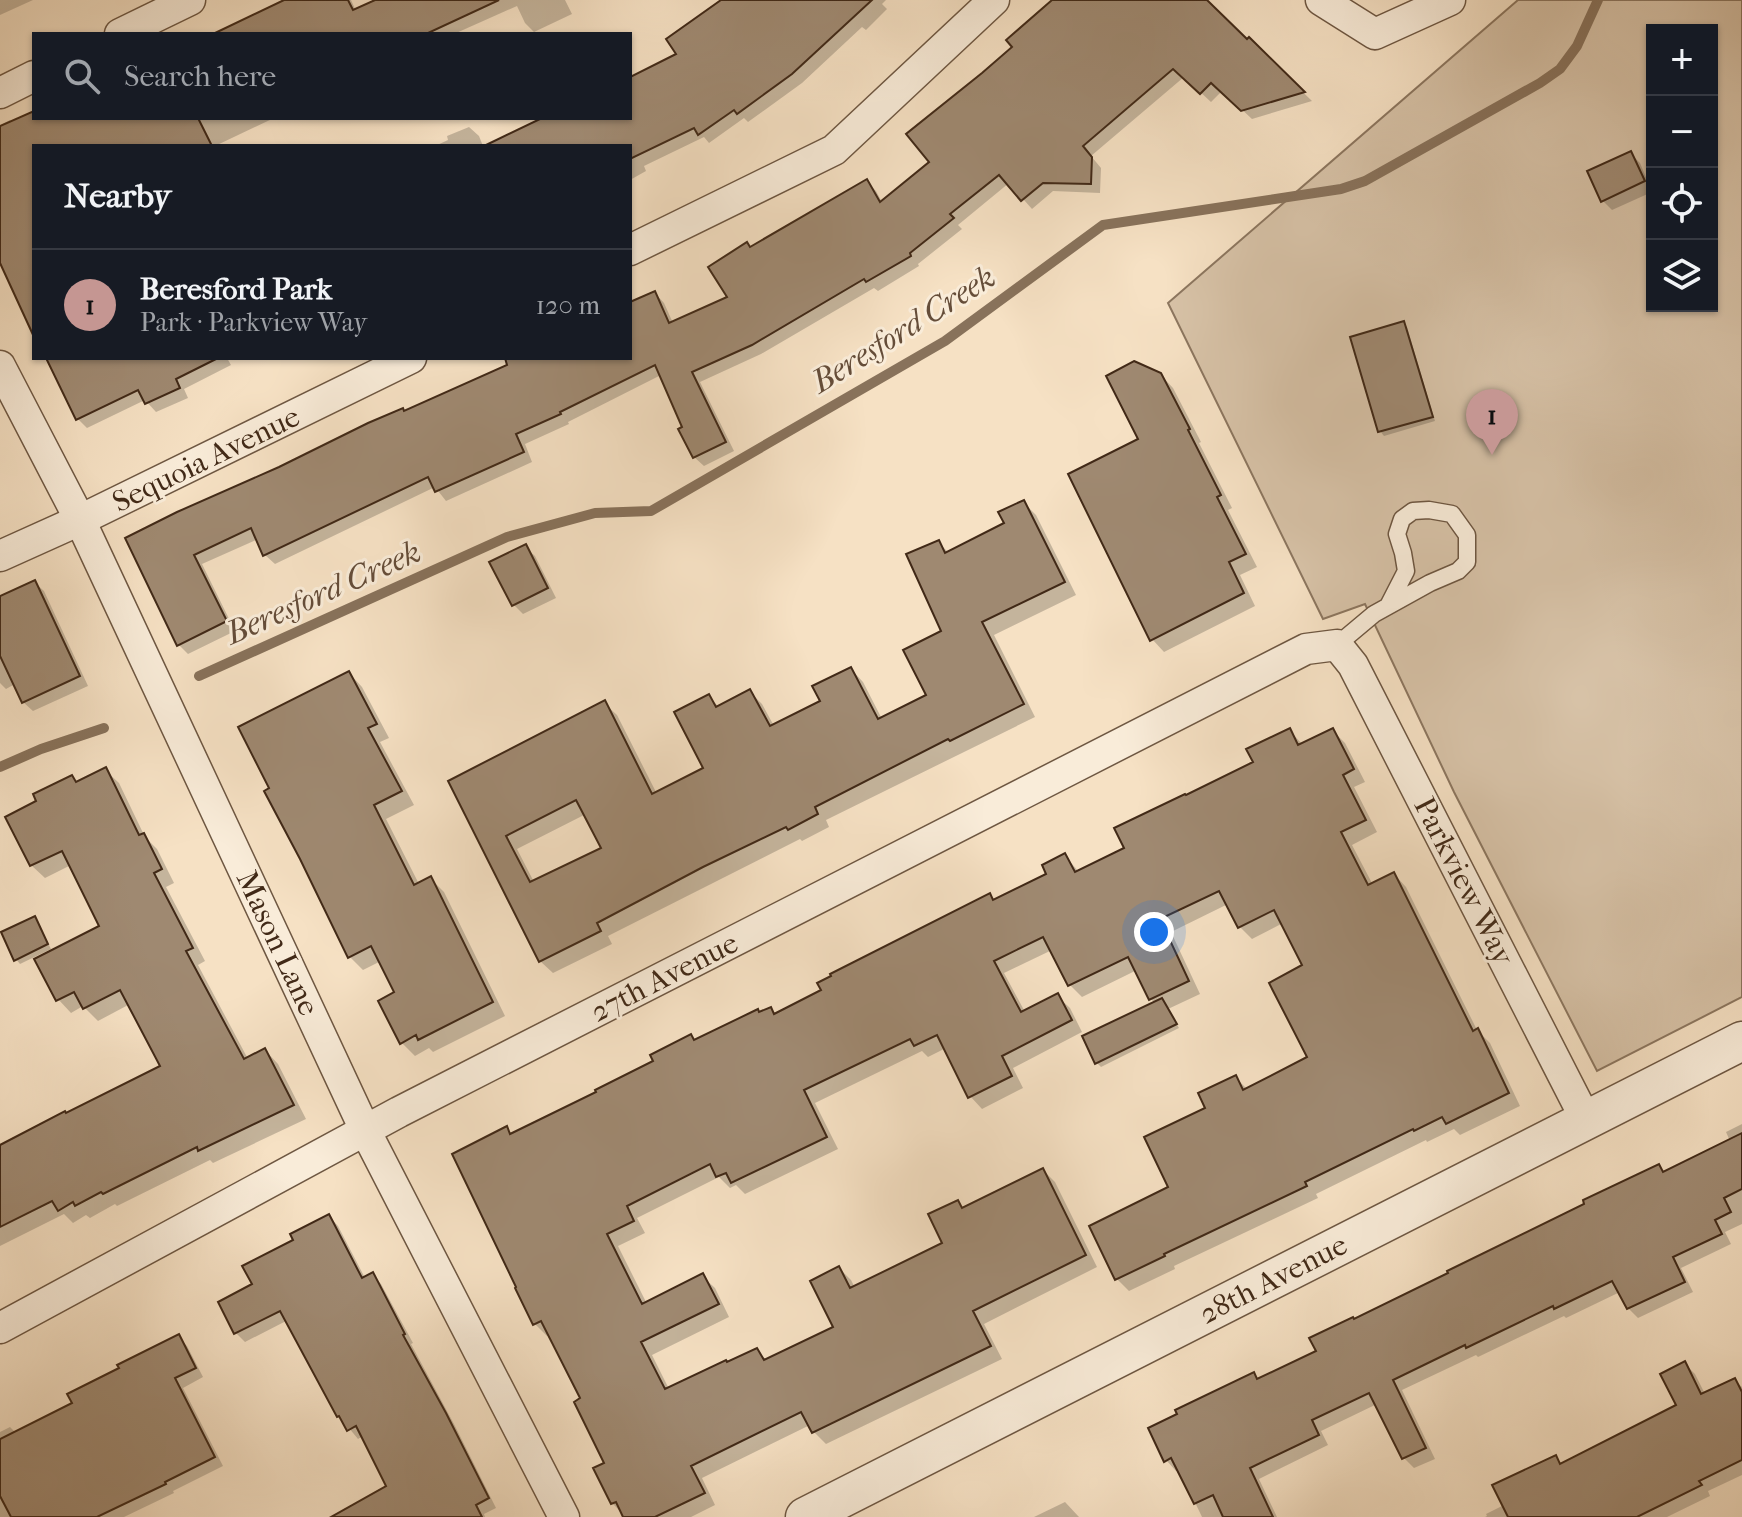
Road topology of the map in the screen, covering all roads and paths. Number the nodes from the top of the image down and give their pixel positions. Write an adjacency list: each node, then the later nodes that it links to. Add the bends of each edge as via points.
1 (190, 0): 5 (street)
2 (994, 0): 8 (street, via 834,150)
3 (1321, 0): 4 (street, via 1375,34)
4 (1450, 0)
5 (124, 32)
6 (32, 77): 7 (street)
7 (0, 93)
8 (632, 249)
9 (407, 360): 11 (street, Sequoia Avenue)
10 (0, 366): 11 (street, Mason Lane)
11 (80, 520): 12 (street, Sequoia Avenue); 17 (street, Mason Lane)
12 (0, 556)
13 (1388, 606): 13 (lane, via 1467,562 1467,535 1452,514 1413,511 1402,519 1397,534 1406,571); 14 (lane)
14 (1337, 645): 16 (street, Parkview Way, via 1353,665); 17 (street, 27th Avenue, via 1306,649)
15 (1742, 1041): 16 (street, 28th Avenue)
16 (1586, 1120): 20 (street, 28th Avenue)
17 (365, 1130): 18 (street, 27th Avenue); 19 (street, Mason Lane)
18 (0, 1328)
19 (564, 1517)
20 (805, 1517)

